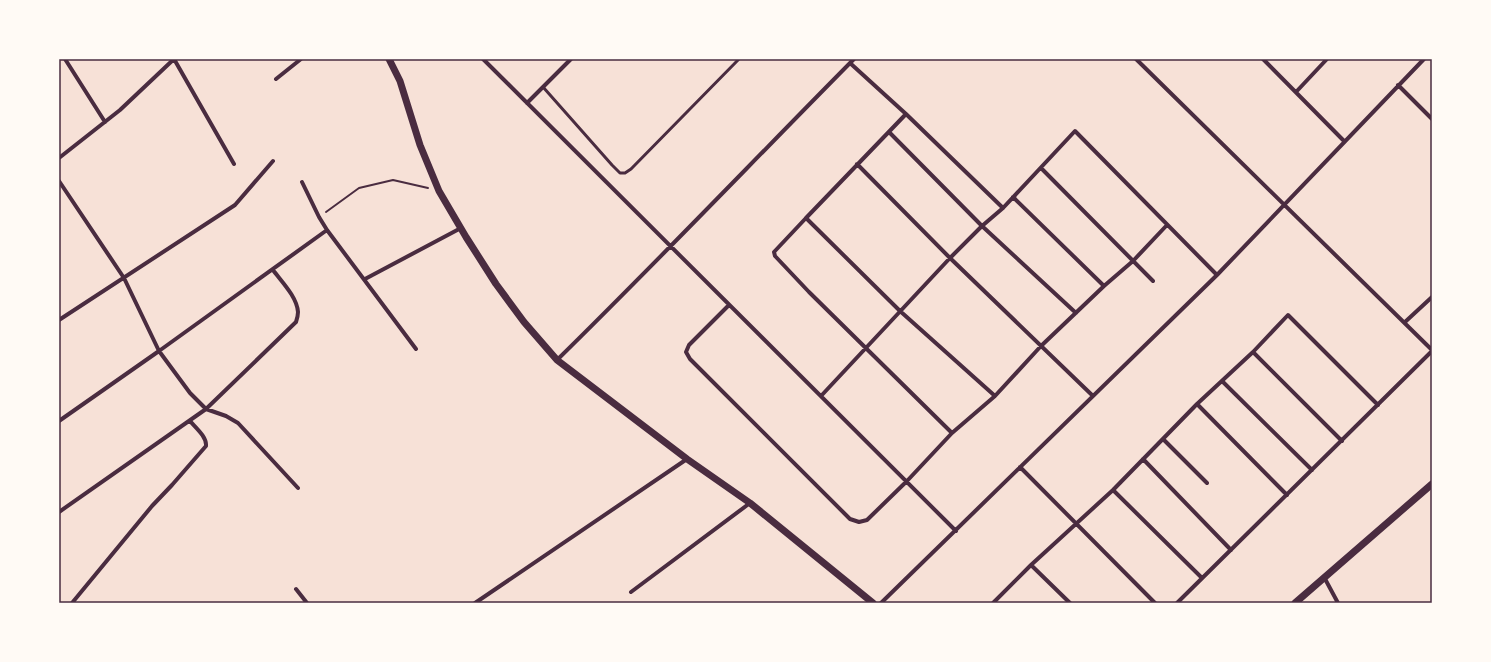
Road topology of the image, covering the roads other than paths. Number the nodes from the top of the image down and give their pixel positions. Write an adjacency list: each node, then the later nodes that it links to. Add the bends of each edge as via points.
1 (65, 59): 21 (street)
2 (174, 59): 21 (street); 26 (street)
3 (301, 59): 14 (street)
4 (389, 59): 37 (street, via 400,81 420,145 439,191)
5 (483, 59): 18 (street)
6 (571, 59): 16 (street)
7 (739, 59): 16 (lane, via 625,174 620,173 612,165)
8 (854, 59): 13 (street)
9 (1136, 59): 32 (street)
10 (1263, 59): 17 (street)
11 (1327, 59): 17 (street)
12 (1424, 59): 15 (street)
13 (850, 63): 19 (street); 39 (street)
14 (276, 79)
15 (1398, 85): 20 (street); 23 (street)
16 (543, 87): 18 (street)
17 (1296, 92): 23 (street)
18 (527, 103): 39 (street)
19 (906, 114): 22 (street); 33 (street)
20 (1432, 119)
21 (105, 122): 24 (street)
22 (888, 132): 27 (street); 36 (street)
23 (1344, 141): 32 (street)
24 (59, 158)
25 (273, 161): 44 (street, via 235,205)
26 (234, 164)
27 (857, 164): 34 (street); 40 (street)
28 (1041, 168): 31 (street); 35 (street, via 1075,131); 41 (street)
29 (59, 181): 44 (street)
30 (302, 182): 38 (street)
31 (1013, 197): 33 (street); 47 (street)
32 (1284, 205): 43 (street); 53 (street)
33 (1003, 208): 36 (street)
34 (806, 218): 50 (street); 55 (street, via 774,252 775,256)
35 (1167, 225): 41 (street); 43 (street)
36 (982, 226): 40 (street); 51 (street)
37 (461, 228): 45 (street); 60 (street, via 496,284)
38 (327, 230): 42 (street); 45 (street)
39 (670, 246): 49 (street); 60 (street)
40 (950, 258): 50 (street); 54 (street)
41 (1133, 261): 46 (street); 47 (street)
42 (273, 270): 57 (street); 67 (street, via 295,302 298,313 296,322)
43 (1217, 275): 64 (street)
44 (124, 278): 52 (street); 57 (street)
45 (365, 279): 56 (street)
46 (1153, 280)
47 (1104, 286): 51 (street)
48 (1432, 297): 53 (street)
49 (730, 305): 62 (street); 77 (street, via 689,345 686,352 690,359 850,519 858,522 867,520)
50 (900, 311): 55 (street); 63 (street)
51 (1076, 313): 54 (street)
52 (59, 320)
53 (1405, 322): 58 (street)
54 (1041, 346): 63 (street); 64 (street)
55 (867, 348): 62 (street); 70 (street)
56 (416, 350)
57 (159, 351): 67 (street, via 190,393); 68 (street)
58 (1432, 351): 66 (street)
59 (1254, 352): 61 (street); 66 (street, via 1288,315); 72 (street)
60 (557, 360): 73 (street)
61 (1222, 381): 65 (street); 76 (street)
62 (821, 396): 77 (street)
63 (995, 396): 70 (street)
64 (1093, 396): 75 (street)
65 (1197, 404): 71 (street); 82 (street)
66 (1378, 405): 72 (street)
67 (206, 409): 69 (street); 80 (street, via 238,423)
68 (59, 421)
69 (190, 421): 84 (street); 93 (street, via 204,438 206,446 152,506)
70 (952, 433): 77 (street)
71 (1163, 439): 74 (street); 78 (street)
72 (1342, 441): 76 (street)
73 (687, 459): 83 (street); 95 (street)
74 (1143, 459): 81 (street); 87 (street)
75 (1020, 467): 85 (street); 86 (street)
76 (1312, 470): 82 (street)
77 (907, 481): 86 (street)
78 (1207, 483)
79 (1432, 484): 89 (street)
80 (298, 488)
81 (1113, 490): 85 (street); 90 (street)
82 (1287, 495): 87 (street)
83 (750, 503): 92 (street); 96 (street)
84 (59, 512)
85 (1076, 522): 88 (street); 100 (street)
86 (956, 531): 97 (street)
87 (1231, 550): 90 (street)
88 (1031, 565): 98 (street); 99 (street)
89 (1324, 577): 102 (street); 103 (street)
90 (1202, 578): 101 (street)
91 (296, 589): 94 (street)
92 (631, 592)
93 (72, 603)
94 (307, 603)
95 (475, 603)
96 (873, 603)
97 (881, 603)
98 (993, 603)
99 (1070, 603)
100 (1155, 603)
101 (1177, 603)
102 (1295, 603)
103 (1338, 603)

